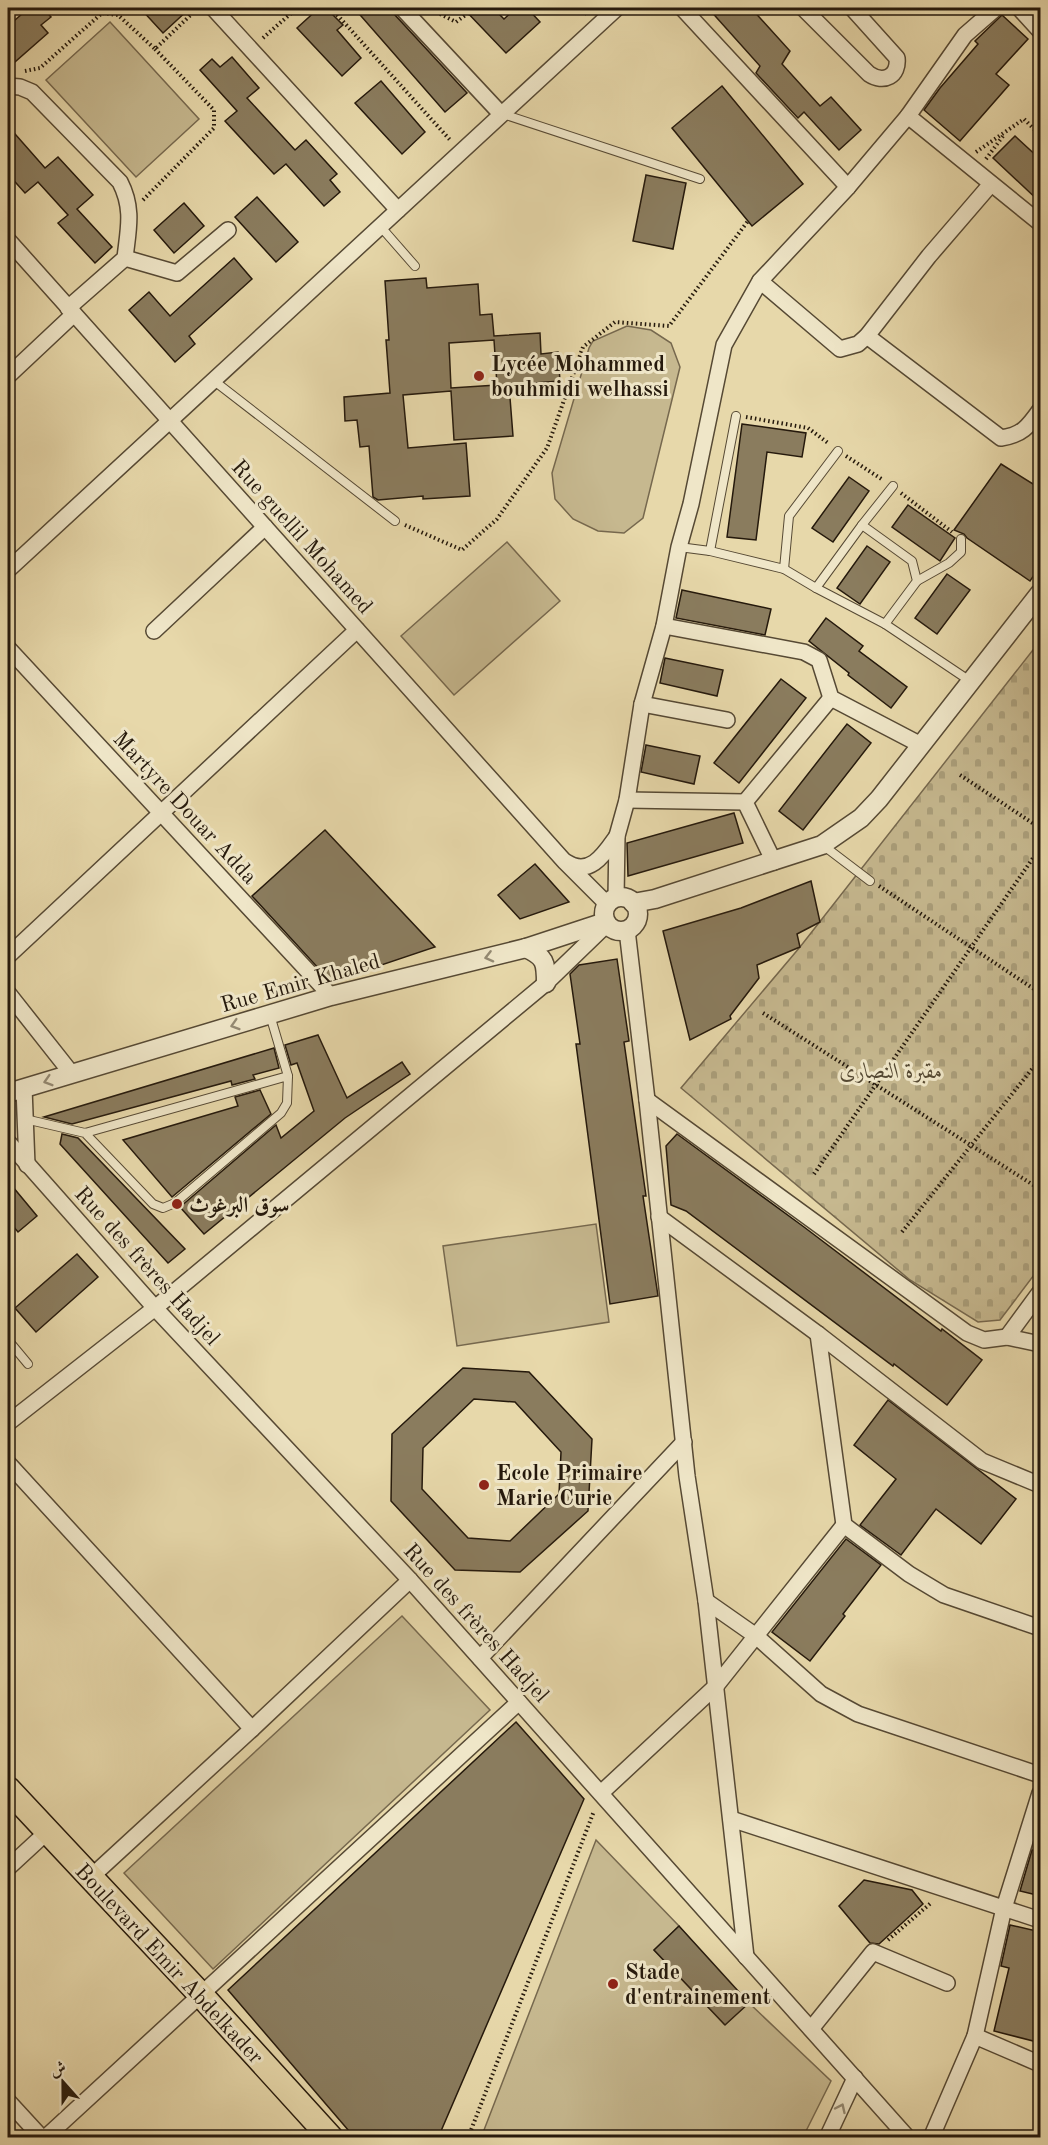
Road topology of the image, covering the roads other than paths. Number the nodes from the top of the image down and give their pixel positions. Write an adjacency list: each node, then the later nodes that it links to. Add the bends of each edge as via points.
1 (213, 8): 16 (street)
2 (402, 8): 11 (street)
3 (617, 8): 11 (street)
4 (682, 8): 15 (street)
5 (803, 8): 6 (street, via 875,79 890,77 898,65 897,58)
6 (852, 8)
7 (996, 8): 12 (street, via 965,35)
8 (1019, 8): 9 (street)
9 (1041, 31)
10 (8, 86): 21 (street, via 32,92 120,182 128,197 130,214)
11 (501, 114): 13 (lane); 16 (street)
12 (908, 116): 14 (street); 15 (street)
13 (700, 179)
14 (991, 184): 17 (street); 25 (street)
15 (848, 187): 23 (street)
16 (398, 210): 18 (street)
17 (1041, 223)
18 (380, 226): 22 (lane); 27 (street)
19 (228, 230): 21 (street, via 177,273)
20 (8, 240): 24 (street, Rue guellil Mohamed)
21 (125, 258): 24 (street)
22 (414, 266)
23 (760, 281): 25 (street, via 840,349 858,344); 37 (street, via 724,345)
24 (71, 311): 26 (street); 30 (street, Rue guellil Mohamed)
25 (867, 336): 28 (street, via 1001,438 1015,436)
26 (8, 376)
27 (213, 380): 30 (street); 33 (lane)
28 (1041, 410)
29 (736, 416): 38 (lane)
30 (169, 421): 35 (street, Rue guellil Mohamed); 40 (street)
31 (838, 451): 39 (lane, via 789,516)
32 (893, 486): 34 (lane)
33 (395, 521)
34 (862, 525): 41 (lane, via 912,561); 42 (lane)
35 (265, 527): 46 (street, Rue guellil Mohamed); 47 (street)
36 (961, 539): 41 (lane, via 961,552)
37 (679, 547): 38 (lane); 45 (street)
38 (710, 551): 39 (lane)
39 (784, 568): 42 (lane)
40 (8, 570)
41 (917, 581): 44 (lane)
42 (816, 588): 44 (lane)
43 (1041, 593): 49 (street, Rue Emir Khaled)
44 (885, 624): 49 (lane)
45 (664, 626): 50 (street, via 804,652 819,660); 51 (street)
46 (357, 630): 56 (street); 59 (street, Rue guellil Mohamed)
47 (154, 631)
48 (8, 648): 56 (street, Martyre Douar Adda)
49 (972, 682): 53 (street, Rue Emir Khaled)
50 (831, 698): 53 (street); 55 (street)
51 (642, 704): 52 (street); 54 (street)
52 (727, 720)
53 (921, 745): 58 (street, Rue Emir Khaled, via 861,818)
54 (627, 800): 55 (street); 57 (street)
55 (745, 802): 60 (street)
56 (160, 813): 65 (street); 68 (street, Martyre Douar Adda)
57 (617, 836): 59 (street, via 600,860 591,865); 62 (street)
58 (822, 845): 60 (street, Rue Emir Khaled); 61 (lane)
59 (565, 862): 62 (street, Rue guellil Mohamed)
60 (774, 862): 62 (street, Rue Emir Khaled)
61 (870, 881)
62 (614, 910): 63 (street, via 616,931); 63 (street, via 636,908 635,924); 64 (street, Rue Emir Khaled); 66 (street)
63 (627, 930): 73 (street)
64 (526, 948): 66 (street, via 540,955 546,966); 68 (street, Rue Emir Khaled, one-way to 68)
65 (8, 956)
66 (546, 983): 80 (street)
67 (8, 993): 70 (street)
68 (331, 996): 69 (street, Rue Emir Khaled)
69 (270, 1015): 70 (street, Rue Emir Khaled, one-way to 70); 71 (lane)
70 (72, 1074): 72 (street, Rue Emir Khaled, one-way to 72)
71 (288, 1076): 75 (lane); 75 (lane, via 287,1103 281,1113 175,1203 163,1208 153,1204)
72 (16, 1090): 74 (street)
73 (647, 1100): 78 (street); 82 (street, via 968,1333 984,1340)
74 (24, 1119): 75 (lane); 77 (street)
75 (85, 1133)
76 (8, 1142): 77 (street, Rue des frères Hadjel)
77 (27, 1165): 80 (street, Rue des frères Hadjel)
78 (659, 1217): 81 (street); 87 (street)
79 (1041, 1292): 82 (street)
80 (155, 1308): 86 (street); 91 (street, Rue des frères Hadjel)
81 (818, 1334): 89 (street, via 982,1461); 90 (street)
82 (1007, 1337): 84 (street)
83 (8, 1340): 85 (lane)
84 (1041, 1344)
85 (28, 1364)
86 (8, 1424)
87 (684, 1442): 92 (street); 95 (street)
88 (8, 1463): 98 (street)
89 (1041, 1485)
90 (844, 1525): 93 (street, via 944,1595); 94 (street)
91 (410, 1580): 95 (street, Rue des frères Hadjel); 98 (street)
92 (706, 1601): 94 (street); 96 (street)
93 (1041, 1628)
94 (756, 1636): 96 (street); 99 (street, via 821,1694 858,1714)
95 (480, 1658): 97 (street, Rue des frères Hadjel)
96 (716, 1686): 102 (street); 103 (street)
97 (519, 1702): 102 (street, Rue des frères Hadjel); 111 (street)
98 (252, 1729): 106 (street)
99 (1041, 1775)
100 (8, 1789): 104 (main road, Boulevard Emir Abdelkader)
101 (1041, 1792): 107 (street)
102 (601, 1793): 109 (street, Rue des frères Hadjel)
103 (731, 1819): 107 (street); 109 (street)
104 (47, 1832): 105 (street); 106 (main road, Boulevard Emir Abdelkader)
105 (8, 1868)
106 (91, 1877): 111 (main road, Boulevard Emir Abdelkader)
107 (1004, 1908): 108 (street); 113 (street)
108 (1041, 1920)
109 (746, 1957): 112 (street, Rue des frères Hadjel)
110 (947, 1983): 112 (street, via 873,1952)
111 (201, 1995): 117 (street); 118 (main road, Boulevard Emir Abdelkader)
112 (811, 2029): 115 (street, Rue des frères Hadjel)
113 (975, 2036): 114 (street); 121 (street)
114 (1041, 2064)
115 (855, 2078): 119 (street, one-way to 115); 120 (street, Rue des frères Hadjel)
116 (8, 2101): 117 (street)
117 (43, 2138)
118 (331, 2138)
119 (827, 2138)
120 (908, 2138)
121 (931, 2138)

